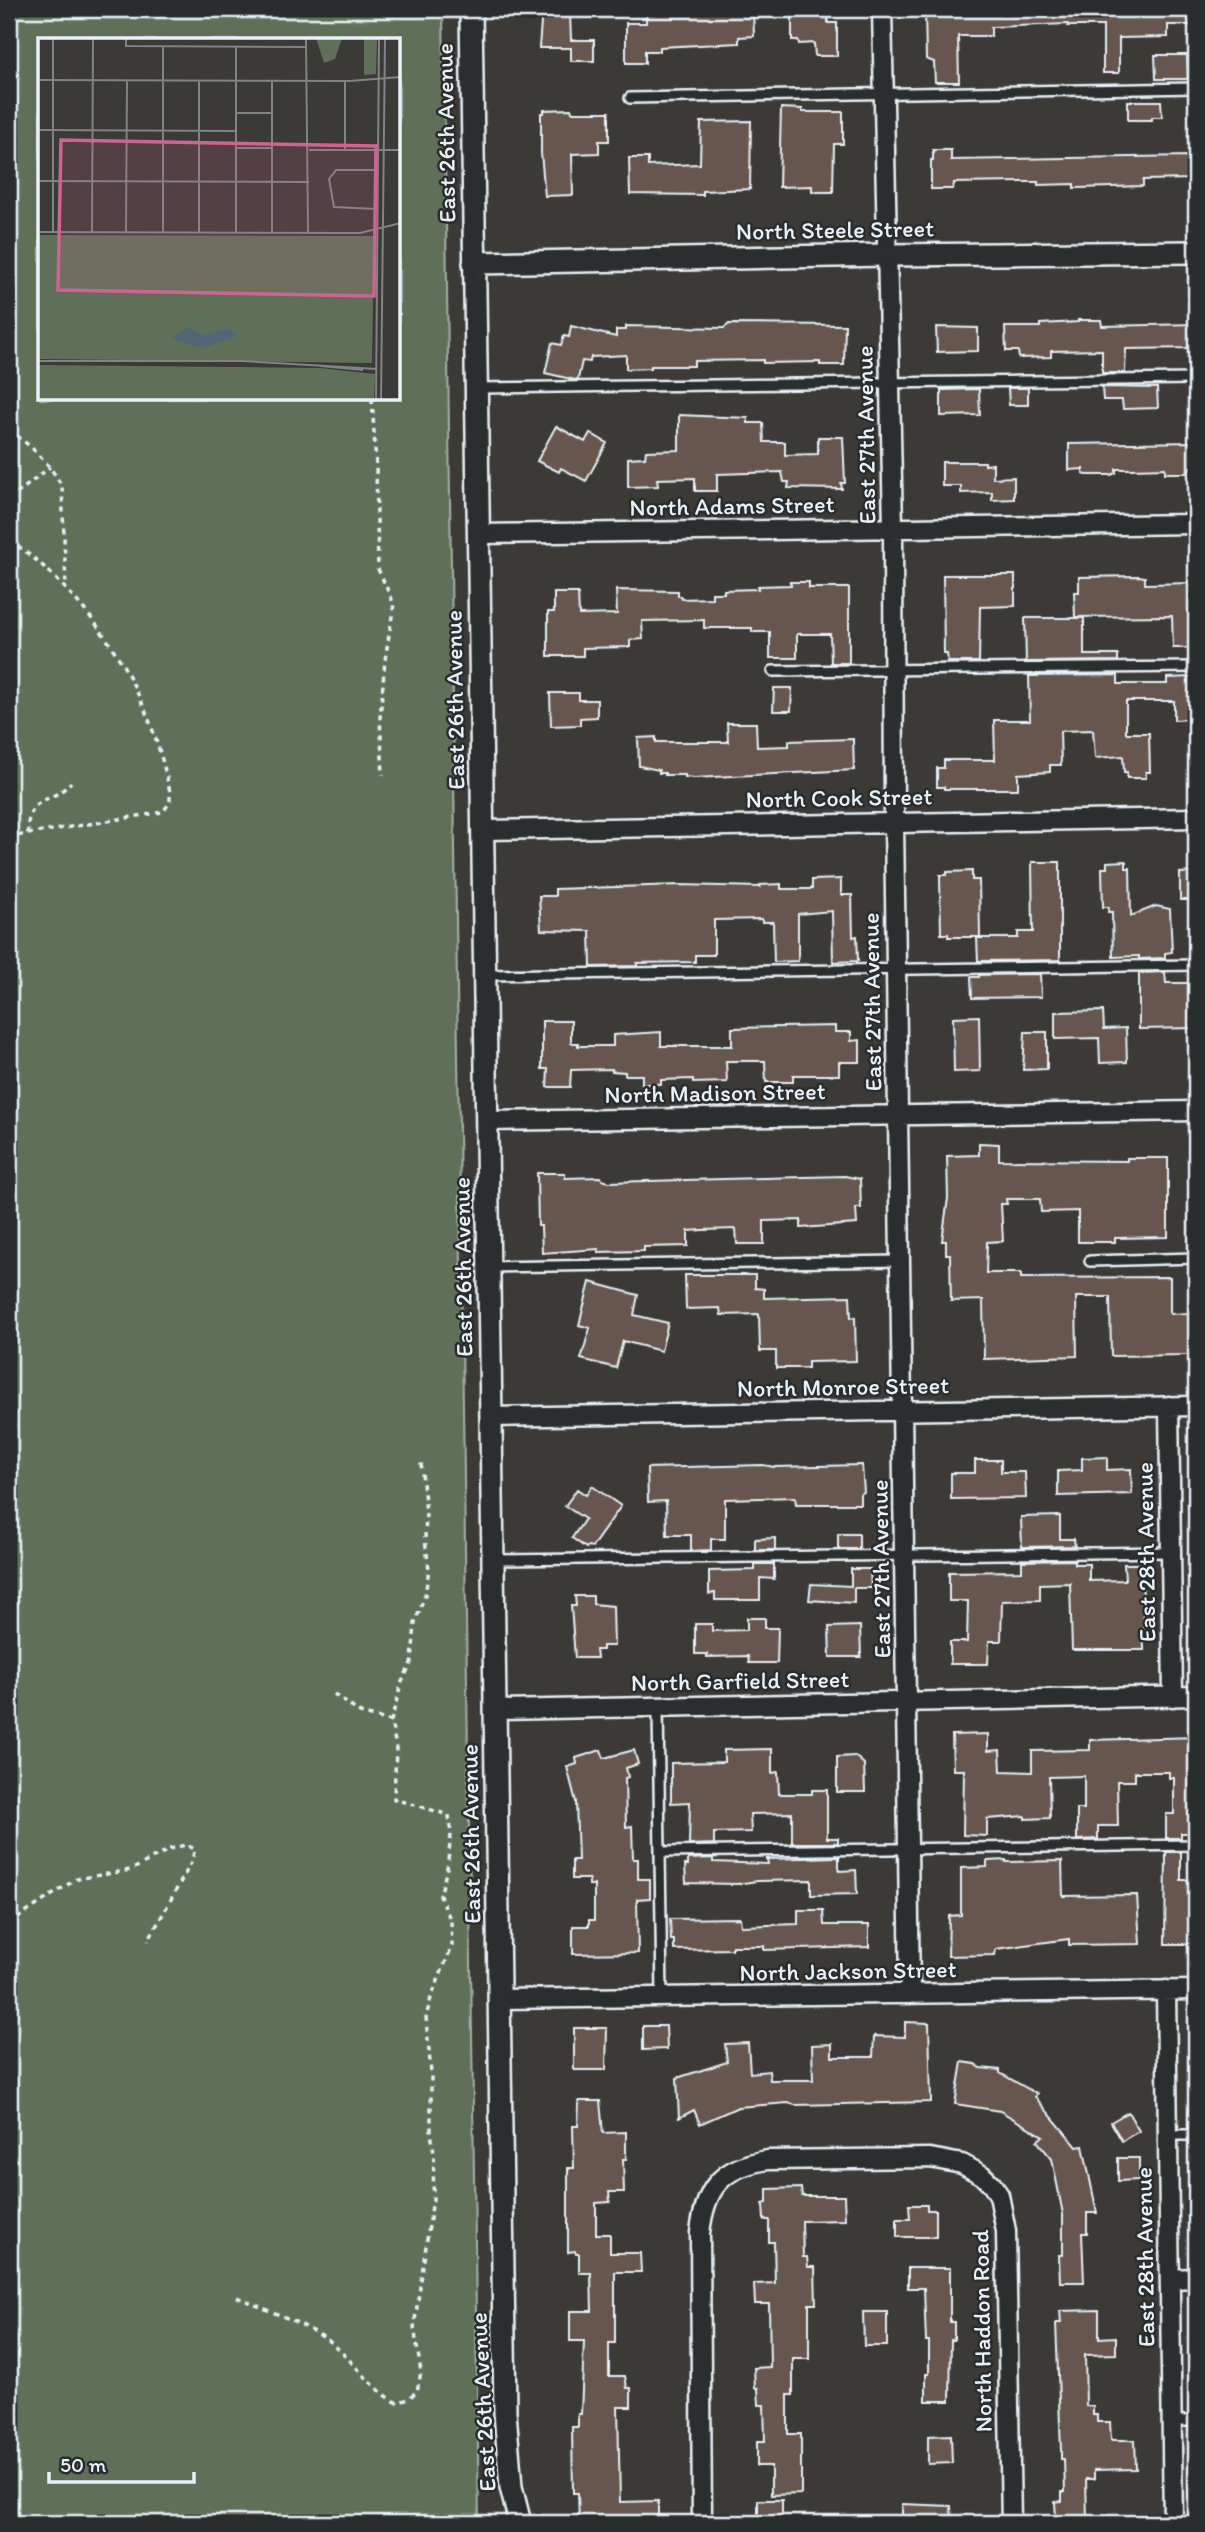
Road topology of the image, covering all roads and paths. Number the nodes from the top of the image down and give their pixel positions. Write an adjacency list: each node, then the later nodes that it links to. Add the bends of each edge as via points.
1 (471, 9): 8 (street, East 26th Avenue)
2 (882, 9): 4 (street, East 27th Avenue)
3 (1196, 88): 4 (lane)
4 (883, 94): 5 (lane); 7 (street, East 27th Avenue)
5 (630, 98)
6 (1196, 252): 7 (street, North Steele Street)
7 (887, 255): 8 (street, North Steele Street); 10 (street, East 27th Avenue)
8 (474, 263): 11 (street, East 26th Avenue)
9 (1196, 379): 10 (lane)
10 (889, 383): 11 (lane); 17 (street, East 27th Avenue)
11 (476, 388): 18 (street, East 26th Avenue)
12 (372, 401): 24 (path, via 378,569 394,604 380,718)
13 (9, 429): 14 (path)
14 (50, 467): 15 (path); 20 (path, via 64,495)
15 (9, 500)
16 (1196, 524): 17 (street, North Adams Street)
17 (893, 528): 18 (street, North Adams Street); 22 (street, East 27th Avenue)
18 (478, 534): 28 (street, East 26th Avenue)
19 (9, 541): 20 (path, via 37,560)
20 (66, 589): 29 (path, via 97,624 132,679 163,766 170,802 155,814)
21 (1196, 667): 22 (lane)
22 (893, 670): 23 (lane); 27 (street, East 27th Avenue)
23 (773, 671)
24 (383, 775)
25 (71, 782): 29 (path, via 63,792 36,803)
26 (1196, 818): 27 (street, North Cook Street)
27 (894, 821): 28 (street, North Cook Street); 32 (street, East 27th Avenue)
28 (483, 830): 33 (street, East 26th Avenue)
29 (28, 834): 30 (path)
30 (9, 837)
31 (1196, 965): 32 (lane)
32 (896, 968): 33 (lane); 35 (street, East 27th Avenue)
33 (485, 975): 36 (street, East 26th Avenue)
34 (1196, 1111): 35 (street, North Madison Street)
35 (898, 1115): 36 (street, North Madison Street); 38 (street, East 27th Avenue)
36 (487, 1121): 40 (street, East 26th Avenue)
37 (1196, 1258): 39 (lane)
38 (901, 1261): 40 (lane); 43 (street, East 27th Avenue)
39 (1090, 1261)
40 (489, 1267): 44 (street, East 26th Avenue)
41 (1169, 1406): 42 (street, North Monroe Street); 43 (street, North Monroe Street); 46 (street, East 28th Avenue)
42 (1196, 1406)
43 (903, 1410): 44 (street, North Monroe Street); 47 (street, East 27th Avenue)
44 (491, 1417): 48 (street, East 26th Avenue)
45 (421, 1463): 55 (path, via 429,1569 415,1623 412,1661)
46 (1171, 1552): 47 (lane); 51 (street, East 28th Avenue)
47 (905, 1556): 48 (lane); 52 (street, East 27th Avenue)
48 (493, 1560): 54 (street, East 26th Avenue)
49 (334, 1694): 55 (path, via 360,1713)
50 (1196, 1696): 51 (street, North Garfield Street)
51 (1172, 1697): 52 (street, North Garfield Street)
52 (907, 1703): 53 (street, North Garfield Street); 57 (street, East 27th Avenue)
53 (658, 1707): 54 (street, North Garfield Street); 58 (lane)
54 (495, 1710): 65 (street, East 26th Avenue)
55 (391, 1721): 70 (path, via 397,1747 394,1799 449,1815 451,1835 440,1896 451,1921 452,1946 426,2017 433,2199 414,2327 421,2372 417,2391 398,2403 385,2397 327,2341)
56 (1196, 1845): 57 (lane)
57 (909, 1849): 58 (lane); 63 (street, East 27th Avenue)
58 (660, 1852): 64 (lane)
59 (9, 1924): 60 (path, via 76,1879 131,1870 185,1845 195,1849)
60 (148, 1941)
61 (1166, 1990): 62 (street, North Jackson Street); 63 (street, North Jackson Street); 66 (street, East 28th Avenue)
62 (1196, 1990)
63 (910, 1994): 64 (street, North Jackson Street)
64 (662, 1997): 65 (street, North Jackson Street)
65 (499, 1999): 73 (street, East 26th Avenue, via 505,2412 511,2487)
66 (1168, 2135): 67 (lane); 69 (street, East 28th Avenue)
67 (1196, 2135)
68 (1196, 2278): 69 (street)
69 (1170, 2279): 71 (street, East 28th Avenue)
70 (237, 2297)
71 (1172, 2421): 72 (lane); 76 (street, East 28th Avenue)
72 (1196, 2421)
73 (520, 2523)
74 (702, 2523): 75 (street, North Haddon Road, via 700,2233 706,2198 726,2175 760,2161 930,2158 962,2164 982,2175 999,2195 1004,2212)
75 (1011, 2523)
76 (1173, 2523)

